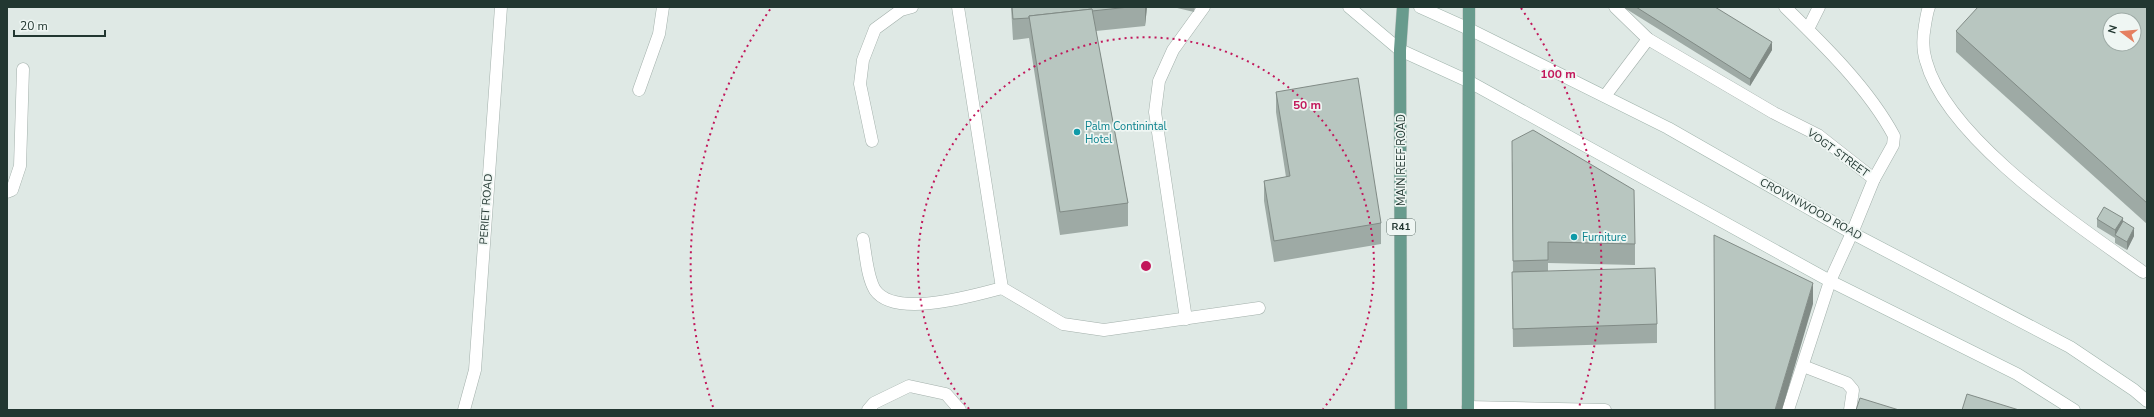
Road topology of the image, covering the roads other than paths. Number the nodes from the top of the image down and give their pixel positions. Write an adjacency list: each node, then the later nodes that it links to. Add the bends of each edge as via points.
1 (501, 7): 35 (main road, PERIET ROAD, via 475,370)
2 (663, 7): 20 (main road, via 659,34)
3 (912, 7): 22 (main road, via 901,10 875,29 863,60 860,84)
4 (958, 7): 29 (main road)
5 (1204, 7): 31 (main road, via 1173,50 1159,80 1155,112)
6 (1349, 7): 17 (main road)
7 (1403, 7): 17 (main road, MAIN REEF ROAD / R41)
8 (1420, 7): 14 (main road, CROWNWOOD ROAD)
9 (1469, 7): 14 (main road)
10 (1615, 7): 16 (main road, VOGT STREET)
11 (1786, 7): 15 (main road)
12 (1819, 7): 15 (main road)
13 (1929, 7): 27 (main road, via 1923,37 1925,61 1939,93 1960,121 2027,185)
14 (1469, 29): 19 (main road); 21 (main road, CROWNWOOD ROAD)
15 (1808, 30): 23 (main road, via 1872,103 1894,136 1893,145)
16 (1648, 38): 21 (main road); 23 (main road, VOGT STREET, via 1768,110 1818,135)
17 (1400, 50): 19 (main road); 38 (main road, MAIN REEF ROAD / R41)
18 (23, 69): 24 (main road, via 20,166 12,190)
19 (1468, 81): 28 (main road); 34 (main road)
20 (639, 90)
21 (1605, 96): 25 (main road, CROWNWOOD ROAD, via 1668,128)
22 (872, 141)
23 (1874, 179): 25 (main road, VOGT STREET)
24 (7, 192)
25 (1852, 233): 28 (main road, VOGT STREET); 33 (main road, CROWNWOOD ROAD, via 2070,347)
26 (863, 240): 29 (main road, via 872,286 888,300 928,305)
27 (2143, 272)
28 (1830, 280): 32 (main road, VOGT STREET); 42 (main road, via 2017,374)
29 (1002, 288): 31 (main road, via 1063,324 1104,330)
30 (1259, 308): 31 (main road)
31 (1186, 319)
32 (1803, 366): 40 (main road, VOGT STREET); 41 (main road, via 1847,383 1853,390)
33 (2147, 401)
34 (1468, 409): 39 (main road)
35 (464, 410)
36 (868, 410): 37 (main road, via 874,403 909,386 946,394)
37 (960, 410)
38 (1401, 410)
39 (1605, 410)
40 (1788, 410)
41 (1850, 410)
42 (2074, 410)

